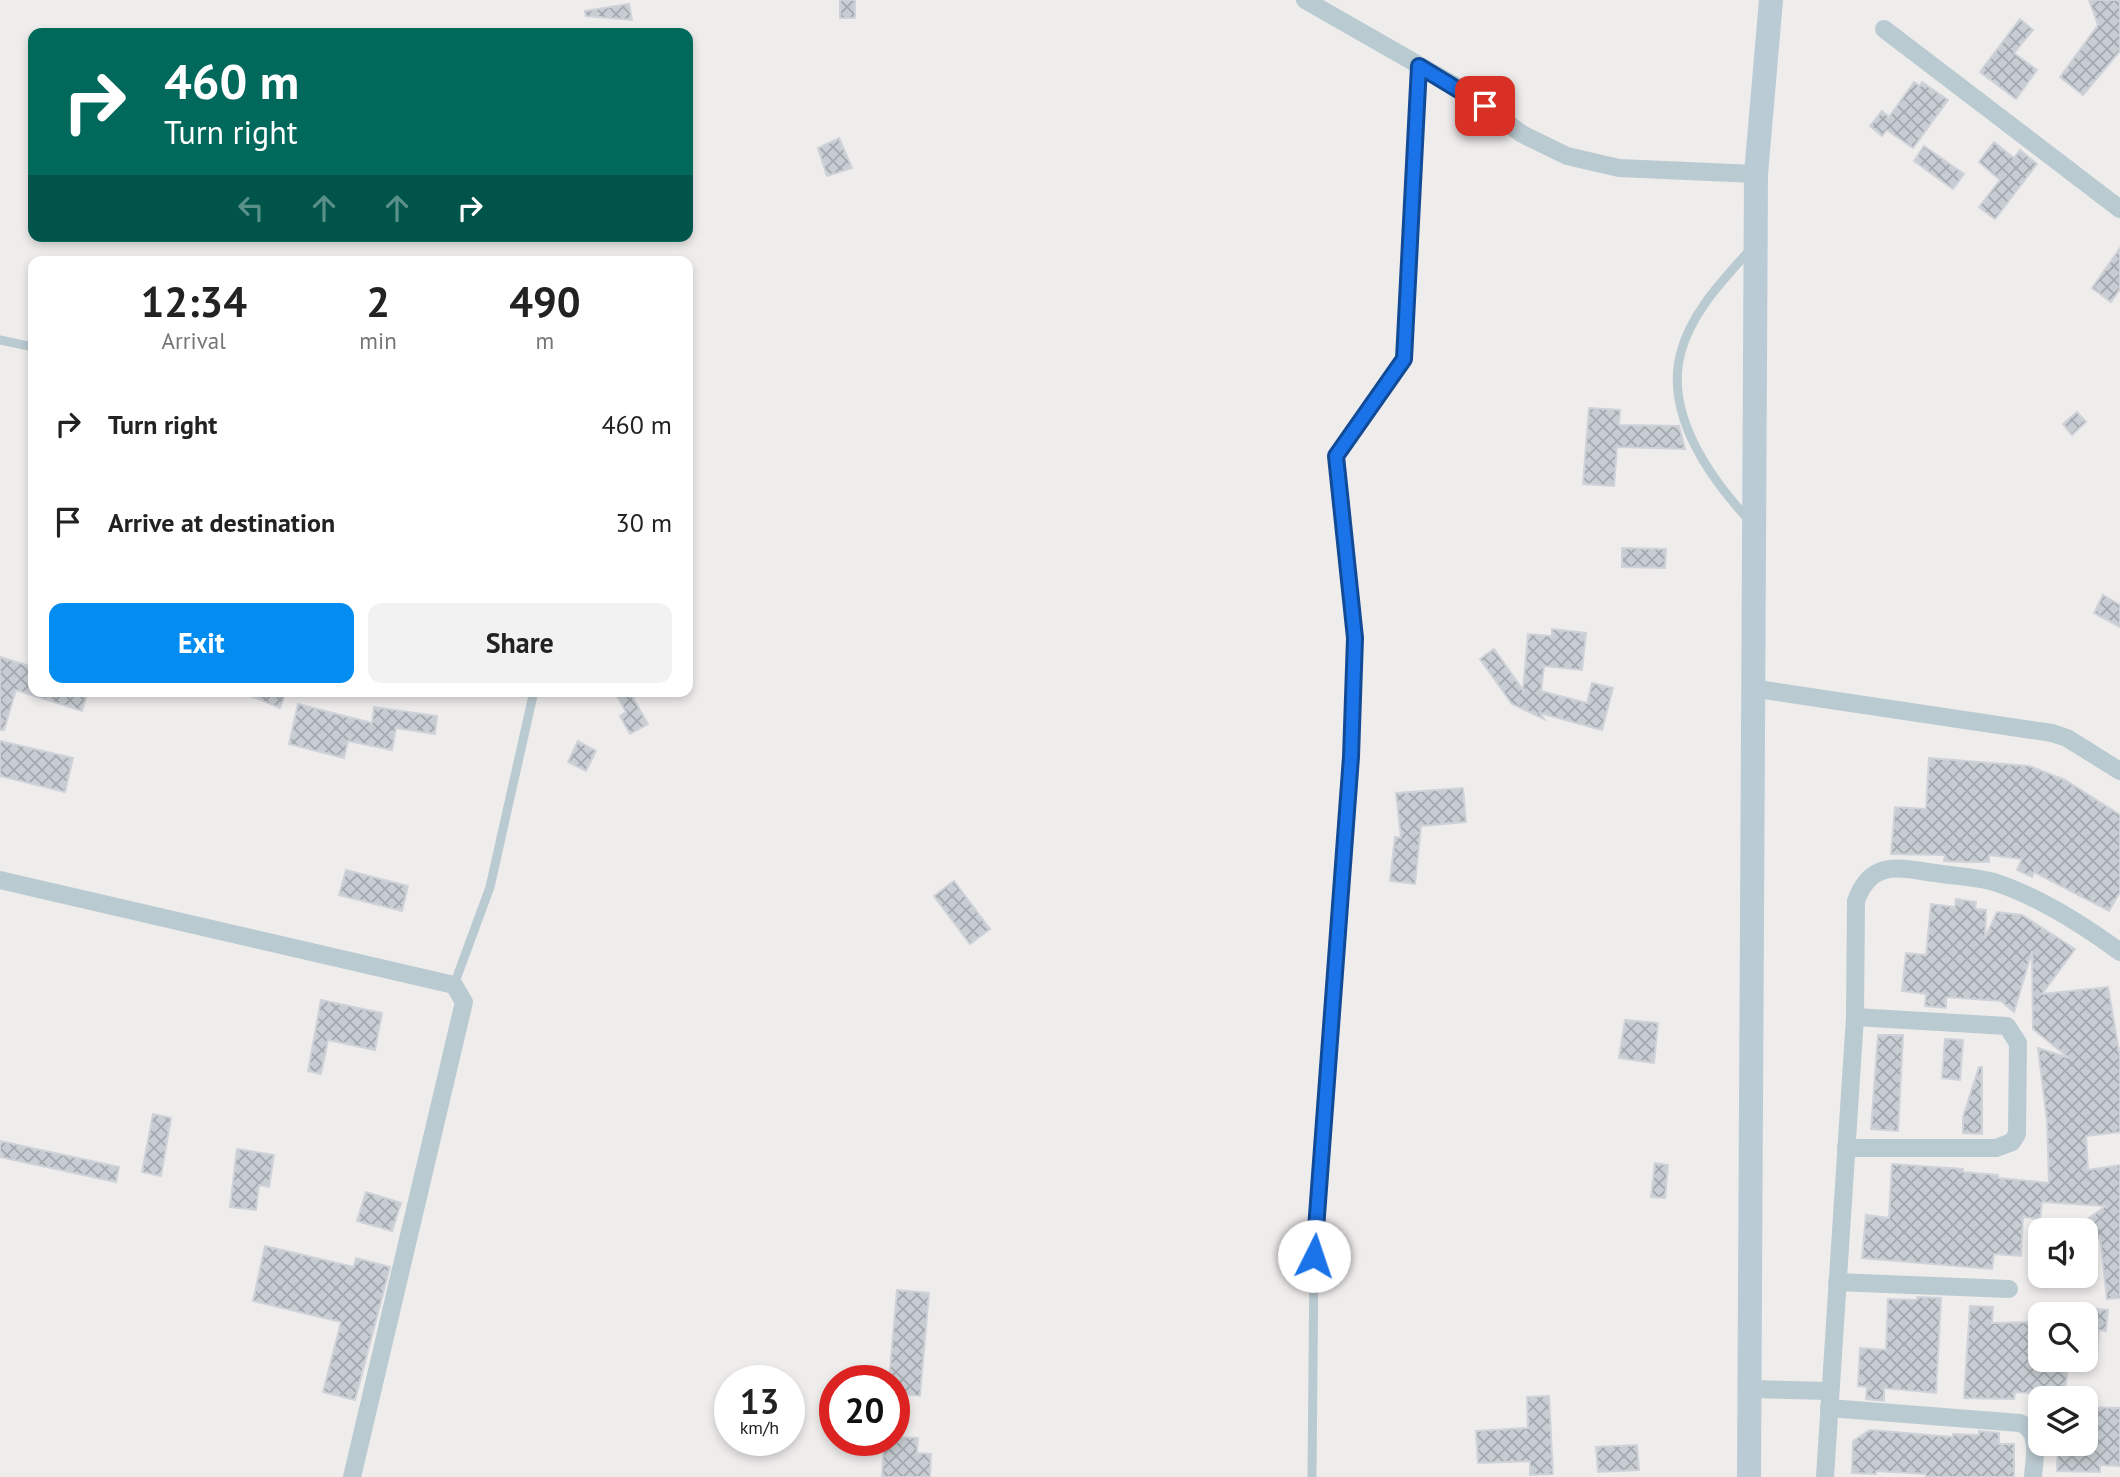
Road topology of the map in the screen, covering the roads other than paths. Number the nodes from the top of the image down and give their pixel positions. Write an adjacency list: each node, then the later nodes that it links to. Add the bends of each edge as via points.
1 (1305, 0): 4 (street)
2 (1771, 0): 5 (main road)
3 (1884, 29): 6 (street)
4 (1419, 66): 5 (street, via 1466,92 1522,134 1567,156 1619,168); 24 (lane, via 1404,359 1336,456 1355,638 1351,757 1314,1256)
5 (1756, 174): 7 (main road)
6 (2120, 209)
7 (1755, 244): 10 (main road); 10 (lane, via 1699,312 1681,352 1678,377 1691,439)
8 (0, 340): 9 (lane)
9 (28, 346)
10 (1752, 524): 11 (main road)
11 (1751, 688): 13 (street, via 2052,733); 21 (main road)
12 (533, 697): 16 (lane, via 490,887)
13 (2120, 771)
14 (0, 880): 16 (street)
15 (2120, 952): 17 (street, via 2042,902 1992,882 1895,867 1876,872 1862,885 1856,901)
16 (454, 985): 23 (street, via 464,1002)
17 (1855, 1017): 18 (street); 18 (street, via 2007,1026 2018,1043 2017,1134 2012,1142 1996,1148)
18 (1846, 1148): 19 (street)
19 (1838, 1282): 20 (street); 22 (street)
20 (2009, 1289)
21 (1751, 1389): 22 (street); 25 (main road)
22 (1829, 1400): 26 (street); 27 (street, via 2020,1423 2035,1438)
23 (352, 1477)
24 (1312, 1477)
25 (1749, 1477)
26 (1825, 1477)
27 (2033, 1477)

